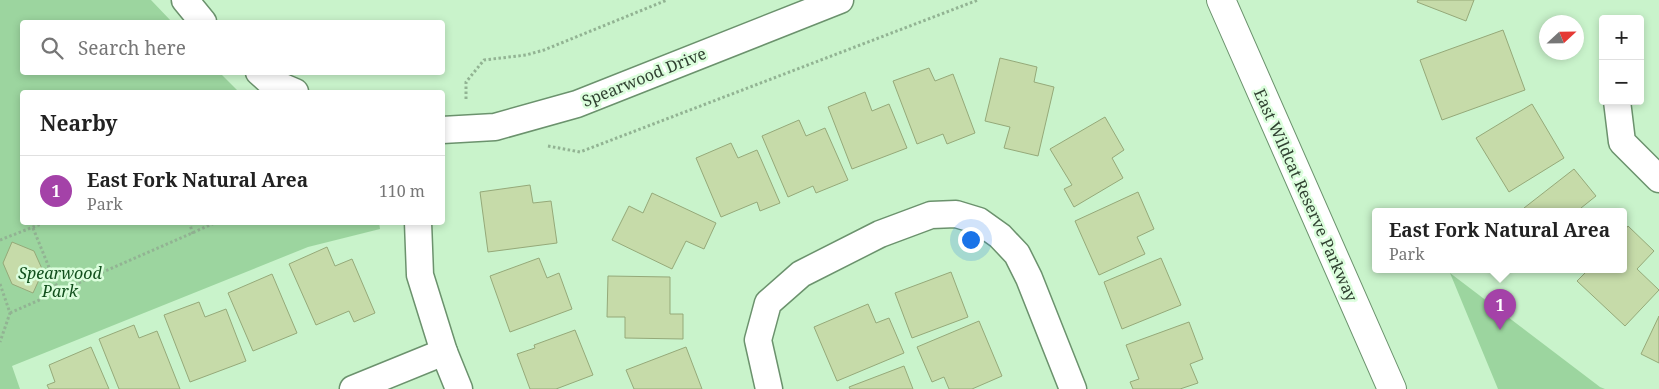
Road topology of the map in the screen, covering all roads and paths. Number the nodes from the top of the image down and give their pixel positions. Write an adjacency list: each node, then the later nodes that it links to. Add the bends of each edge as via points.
1 (185, 0): 4 (street)
2 (840, 0): 8 (street, Spearwood Drive, via 576,104 495,127)
3 (1221, 0): 26 (main road, East Wildcat Reserve Parkway)
4 (201, 20)
5 (262, 75): 6 (street)
6 (290, 90)
7 (1617, 105): 9 (street, via 1622,142)
8 (445, 130)
9 (1659, 179)
10 (40, 225): 14 (path)
11 (190, 225): 15 (path)
12 (211, 225): 15 (path)
13 (418, 225): 21 (street, via 420,275)
14 (33, 228): 16 (path); 18 (path)
15 (193, 234): 18 (path)
16 (0, 240)
17 (0, 284): 19 (path)
18 (59, 292): 19 (path)
19 (10, 313): 20 (path)
20 (0, 342)
21 (444, 352): 22 (street); 23 (street)
22 (353, 389)
23 (458, 389)
24 (769, 389): 25 (street, via 758,340 768,303 801,274 880,234 931,215 956,214 979,221 1000,236 1016,254 1029,278)
25 (1072, 389)
26 (1392, 389)

